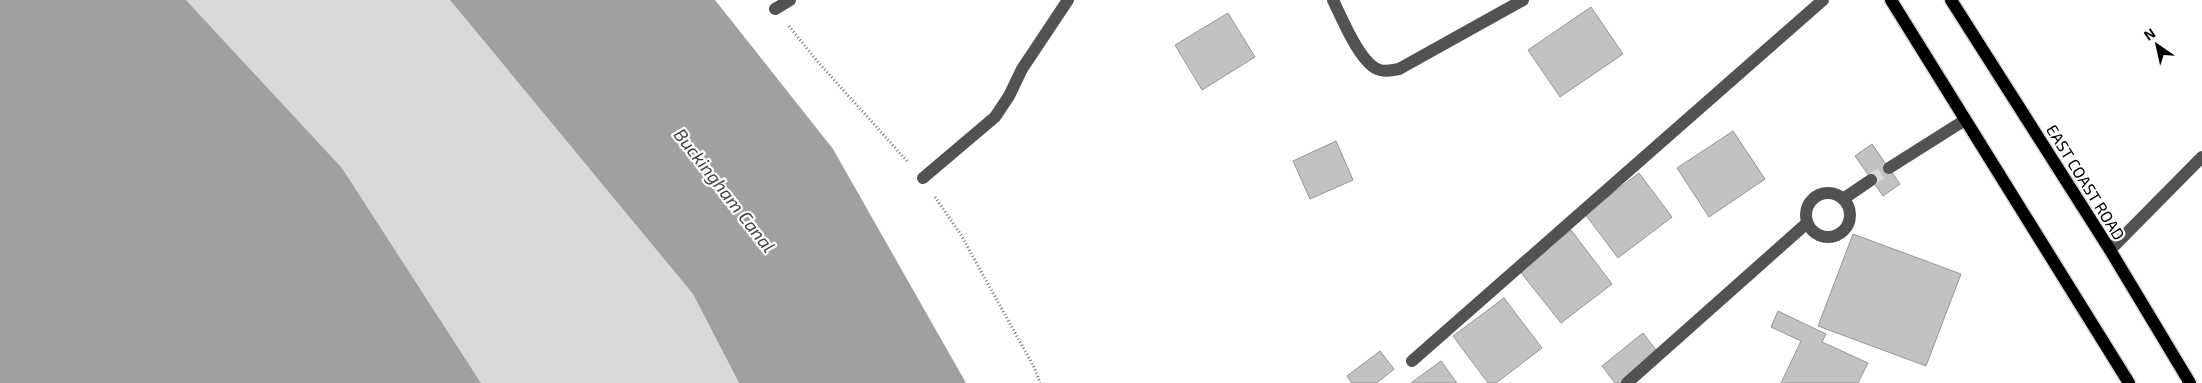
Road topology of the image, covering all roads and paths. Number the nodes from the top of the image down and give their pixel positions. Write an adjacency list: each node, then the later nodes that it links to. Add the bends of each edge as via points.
1 (790, 0): 8 (street)
2 (1068, 0): 12 (street, via 995,117)
3 (1333, 0): 4 (street, via 1360,52 1379,70 1399,69)
4 (1523, 0)
5 (1823, 0): 17 (street)
6 (1891, 0): 9 (main road)
7 (1951, 0): 16 (main road, EAST COAST ROAD)
8 (776, 9)
9 (1965, 120): 11 (street); 19 (main road)
10 (2202, 157): 16 (street)
11 (1889, 168)
12 (922, 178)
13 (1871, 180): 14 (street)
14 (1844, 198): 15 (street, via 1835,193 1816,196 1806,213); 15 (street, via 1851,217 1841,234 1821,237)
15 (1807, 223): 18 (street)
16 (2110, 250): 20 (main road, EAST COAST ROAD)
17 (1412, 361)
18 (1627, 383)
19 (2129, 383)
20 (2190, 383)

